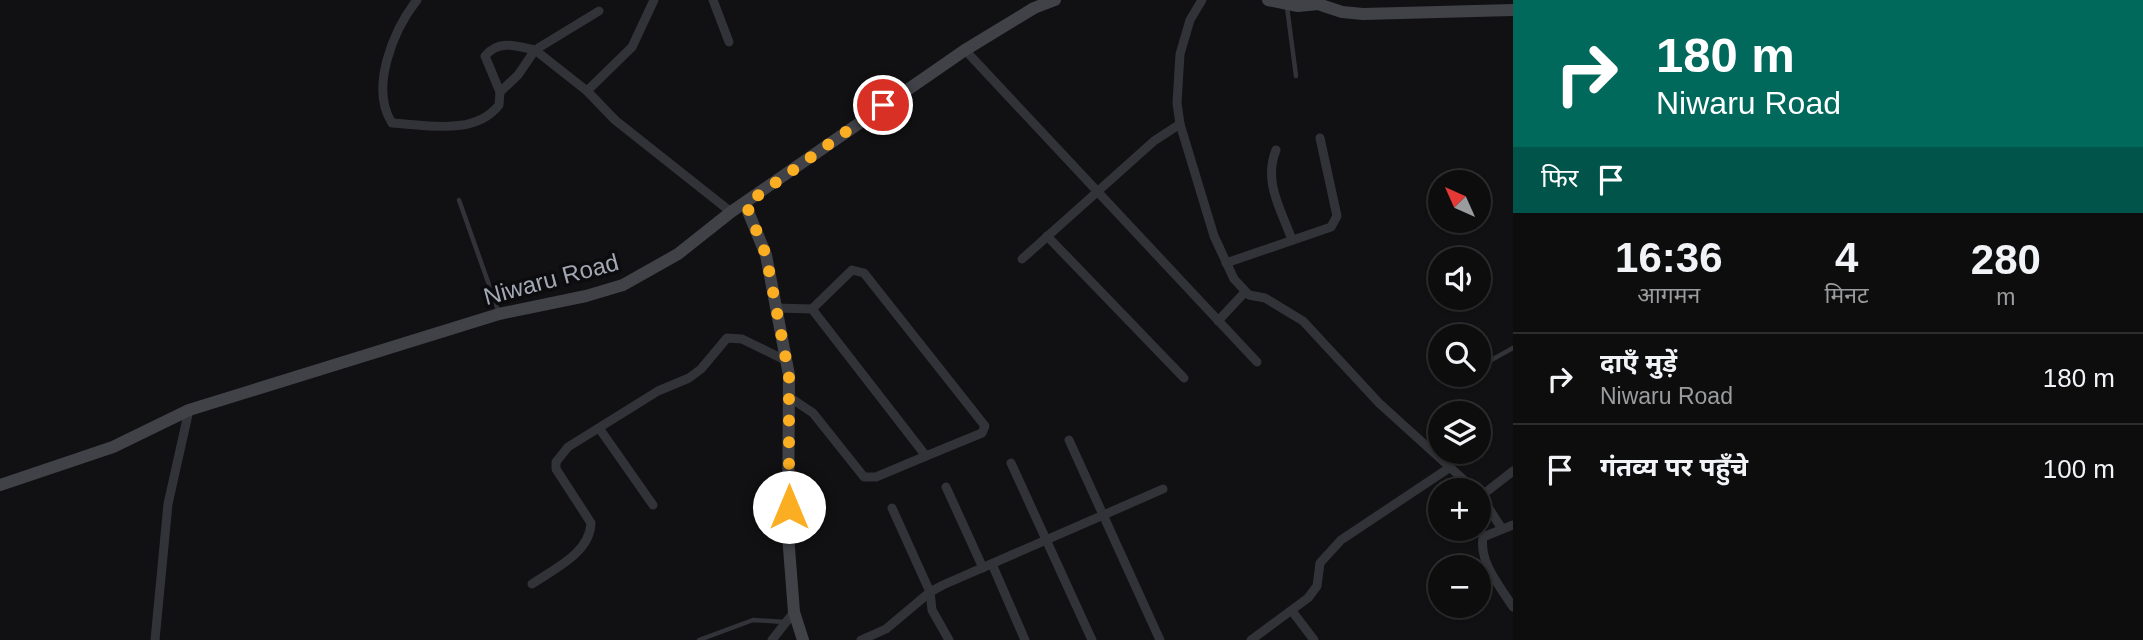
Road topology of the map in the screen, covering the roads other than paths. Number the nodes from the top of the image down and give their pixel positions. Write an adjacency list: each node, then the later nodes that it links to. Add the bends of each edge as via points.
1 (417, 0): 19 (street, via 398,28 385,70 385,107 392,123 454,126 483,121 499,105)
2 (641, 0): 12 (street)
3 (654, 0): 12 (street)
4 (726, 0): 8 (street)
5 (1055, 0): 16 (street, Niwaru Road)
6 (1202, 0): 20 (street, via 1190,20 1180,54 1176,79)
7 (1268, 0): 10 (street)
8 (714, 2): 14 (street)
9 (1324, 2): 10 (street); 13 (street, via 1342,12 1363,14)
10 (1294, 3): 17 (lane)
11 (598, 10): 15 (street)
12 (649, 10): 18 (street, via 632,47)
13 (1513, 10)
14 (729, 41)
15 (535, 50): 18 (street); 19 (street); 19 (street, via 511,44 485,56)
16 (965, 50): 23 (street); 25 (street, Niwaru Road)
17 (1296, 76)
18 (587, 90): 26 (street, via 615,120)
19 (500, 92)
20 (1180, 124): 23 (street); 30 (street)
21 (1320, 138): 28 (street, via 1337,216 1331,227)
22 (1276, 149): 28 (street, via 1270,179)
23 (1097, 192): 27 (street); 35 (street)
24 (458, 200): 34 (lane)
25 (746, 204): 26 (street, Niwaru Road); 32 (street, via 766,255)
26 (731, 212): 34 (street, Niwaru Road, via 678,254 623,285)
27 (1047, 236): 29 (street); 40 (street)
28 (1292, 240): 30 (street)
29 (1022, 258)
30 (1226, 263): 31 (street)
31 (1245, 292): 35 (street); 47 (street, via 1303,321 1379,403 1437,452)
32 (776, 308): 33 (street); 38 (street)
33 (812, 309): 45 (street); 45 (street, via 852,270 864,273 985,426 982,433)
34 (499, 314): 42 (street, Niwaru Road)
35 (1218, 321): 39 (street)
36 (1513, 348): 37 (lane)
37 (1491, 360)
38 (787, 361): 41 (street); 43 (street, via 742,339 727,338 689,378 657,391)
39 (1257, 362)
40 (1184, 379)
41 (789, 397): 45 (street, via 814,413 864,477 876,477); 66 (street, via 788,535)
42 (189, 410): 50 (street, Niwaru Road, via 113,446); 69 (street, via 168,504)
43 (599, 428): 54 (street); 62 (street, via 568,447 556,462 591,523 589,539)
44 (1069, 440): 57 (street)
45 (926, 456)
46 (1011, 463): 60 (street)
47 (1449, 468): 49 (street); 65 (street, via 1341,540 1320,564 1317,586)
48 (1513, 471): 51 (street)
49 (1461, 478)
50 (0, 485)
51 (1491, 485)
52 (947, 487): 61 (street)
53 (1163, 489): 57 (street)
54 (653, 505)
55 (892, 508): 63 (street)
56 (1491, 512): 59 (street)
57 (1101, 516): 60 (street); 77 (street)
58 (1513, 525): 59 (street)
59 (1502, 529): 64 (street, via 1483,537 1482,546 1484,558)
60 (1047, 539): 61 (street); 76 (street)
61 (988, 566): 63 (street); 75 (street)
62 (532, 584)
63 (930, 592): 68 (street); 74 (street, via 932,610)
64 (1513, 607)
65 (1292, 611): 78 (street); 79 (street)
66 (794, 612): 67 (street); 72 (street)
67 (785, 622): 70 (lane, via 753,620); 71 (street)
68 (877, 637): 73 (street)
69 (155, 640)
70 (699, 640)
71 (772, 640)
72 (803, 640)
73 (861, 640)
74 (949, 640)
75 (1025, 640)
76 (1092, 640)
77 (1160, 640)
78 (1251, 640)
79 (1314, 640)

